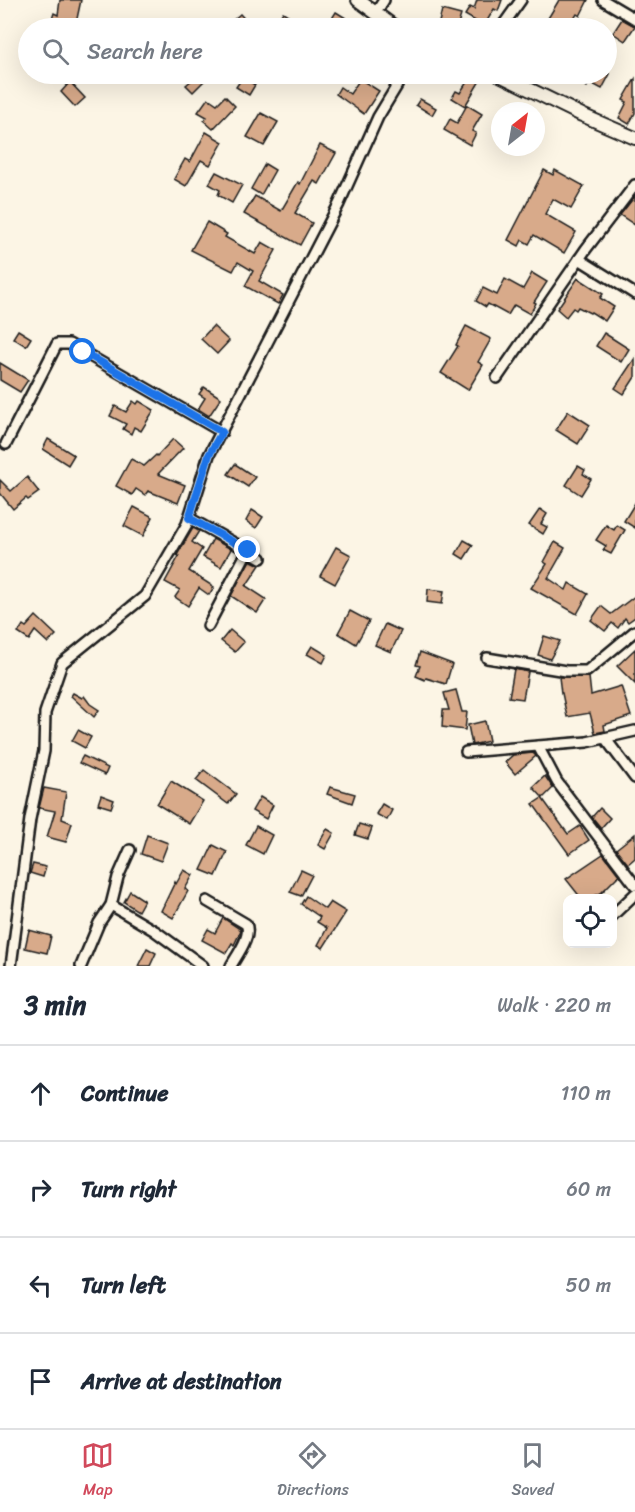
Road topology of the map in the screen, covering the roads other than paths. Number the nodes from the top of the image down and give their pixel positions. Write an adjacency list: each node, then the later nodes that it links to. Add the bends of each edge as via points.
1 (358, 0): 5 (street)
2 (384, 0): 5 (street)
3 (522, 0): 7 (street)
4 (603, 0): 8 (street)
5 (375, 14): 6 (street)
6 (381, 18)
7 (508, 18)
8 (635, 19)
9 (398, 84): 16 (street)
10 (518, 84): 11 (street)
11 (635, 138)
12 (635, 185): 13 (street)
13 (579, 259): 14 (street); 15 (street)
14 (635, 294)
15 (497, 378)
16 (222, 432): 17 (street, via 69,344 57,344); 18 (street, via 209,455)
17 (6, 444)
18 (189, 518): 19 (street); 35 (street, via 145,596 62,663 45,713 44,751 30,819)
19 (248, 550): 20 (street); 21 (street)
20 (261, 558)
21 (208, 626)
22 (635, 631): 23 (street, via 587,671)
23 (487, 657)
24 (635, 731): 25 (street)
25 (604, 738): 26 (street); 28 (street)
26 (538, 746): 27 (street); 30 (street, via 557,782)
27 (466, 752)
28 (635, 778)
29 (130, 850): 33 (street)
30 (635, 885)
31 (635, 894): 34 (street)
32 (207, 901): 38 (street, via 249,928)
33 (111, 905): 36 (street); 37 (street)
34 (617, 911)
35 (11, 966)
36 (81, 966)
37 (203, 966)
38 (231, 966)

